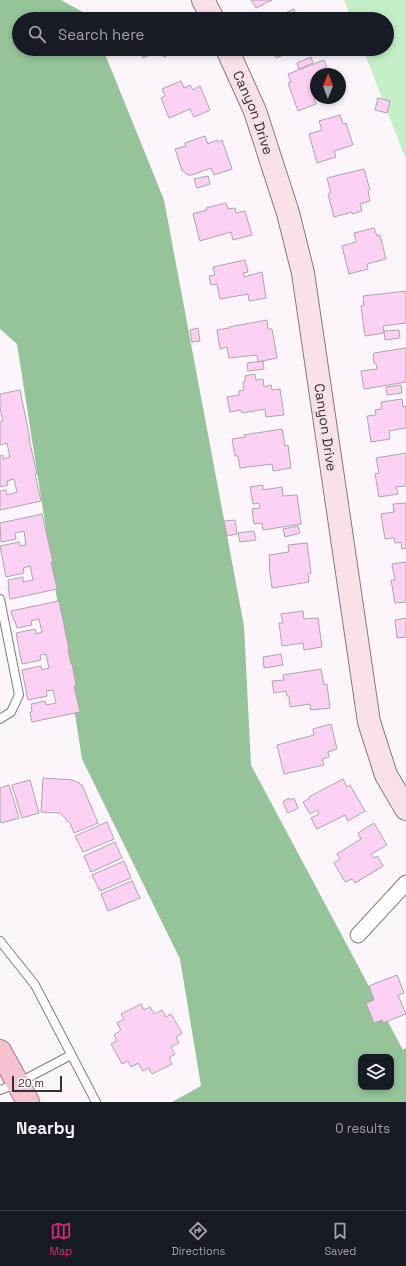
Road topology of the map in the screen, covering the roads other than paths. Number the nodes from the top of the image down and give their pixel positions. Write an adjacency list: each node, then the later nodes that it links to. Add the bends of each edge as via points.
1 (202, 0): 2 (street)
2 (209, 12)
3 (230, 56): 6 (street, Canyon Drive, via 255,111 288,213 303,273 369,722 386,775)
4 (0, 599): 5 (lane, via 19,694 11,712)
5 (0, 719)
6 (406, 809)
7 (406, 883): 8 (street)
8 (358, 935)
9 (0, 940): 11 (lane, via 35,985)
10 (0, 1051): 12 (main road)
11 (72, 1055): 12 (lane); 14 (lane)
12 (9, 1086): 13 (main road)
13 (28, 1102)
14 (96, 1102)

